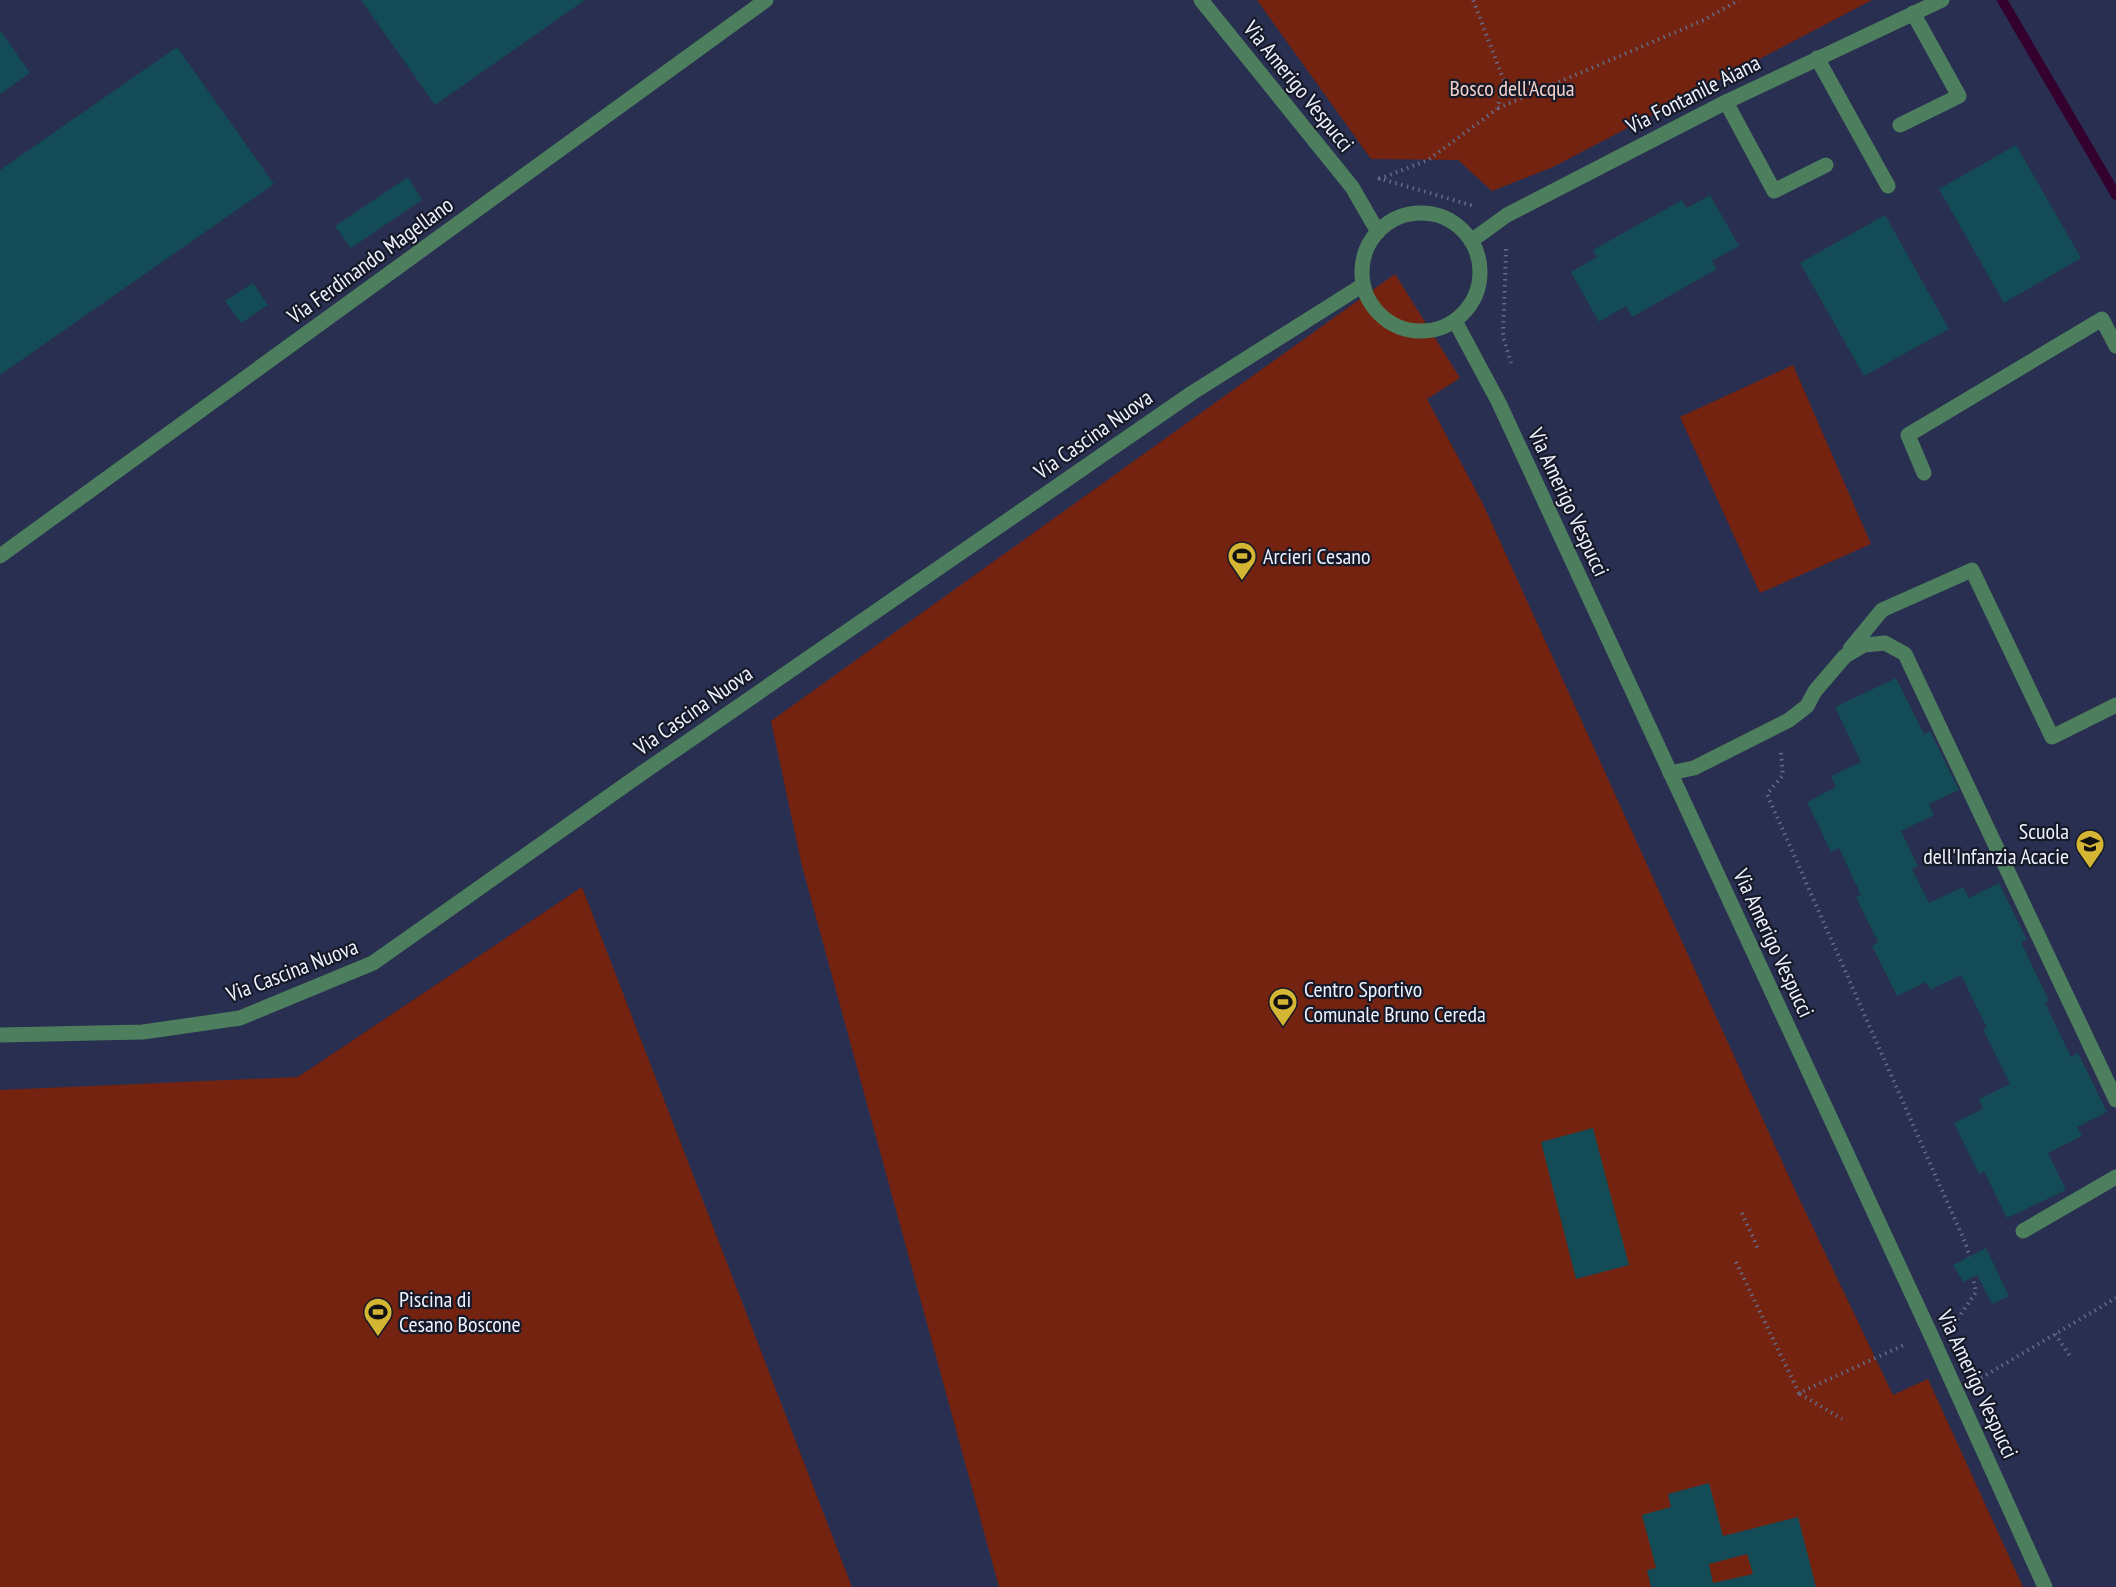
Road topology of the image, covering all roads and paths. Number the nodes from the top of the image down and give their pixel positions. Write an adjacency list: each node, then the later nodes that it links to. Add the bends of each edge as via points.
1 (766, 0): 20 (street, Via Ferdinando Magellano)
2 (1201, 0): 13 (street, Via Amerigo Vespucci)
3 (1473, 0): 9 (path, via 1504,81)
4 (1739, 0): 9 (path, via 1704,20)
5 (1942, 0): 6 (street, Via Fontanile Aiana)
6 (1913, 13): 7 (street, Via Fontanile Aiana); 10 (street, via 1959,96)
7 (1817, 58): 8 (street, Via Fontanile Aiana); 12 (street)
8 (1726, 102): 11 (street, via 1774,191); 15 (street, Via Fontanile Aiana, via 1507,215)
9 (1497, 109): 13 (path, via 1428,160)
10 (1900, 125)
11 (1826, 165)
12 (1888, 186)
13 (1352, 187): 14 (street, Via Amerigo Vespucci)
14 (1378, 232): 15 (street, via 1392,221 1426,213 1459,227); 16 (street, via 1367,248 1362,266)
15 (1471, 241): 17 (street, via 1480,275 1468,308)
16 (1363, 285): 17 (street, via 1370,303 1383,318 1399,327 1437,329); 25 (street, Via Cascina Nuova, via 1192,393 374,963 240,1018 143,1032)
17 (1455, 321): 24 (street, Via Amerigo Vespucci, via 1499,403)
18 (2116, 346): 19 (street, via 2102,319 1908,435)
19 (1924, 472)
20 (0, 556)
21 (1845, 656): 22 (street, via 1882,610 1972,570 2052,737); 23 (street, via 1807,706); 26 (street, via 1864,645 1885,643 1905,654)
22 (2116, 705)
23 (1789, 720): 24 (street, via 1694,768); 31 (path, via 1780,753 1783,775 1767,794)
24 (1670, 773): 35 (street, Via Amerigo Vespucci)
25 (0, 1035)
26 (2116, 1100)
27 (2116, 1177): 29 (street)
28 (1742, 1213): 30 (path)
29 (2023, 1231)
30 (1759, 1251)
31 (1969, 1257)
32 (1736, 1262): 39 (path)
33 (1973, 1277): 35 (path, via 1976,1292 1954,1325)
34 (2116, 1298): 36 (path)
35 (1930, 1333): 39 (path); 41 (street, Via Amerigo Vespucci)
36 (2055, 1334): 37 (path); 38 (path)
37 (2072, 1359)
38 (1981, 1378)
39 (1799, 1393): 40 (path)
40 (1842, 1419)
41 (2044, 1587)

